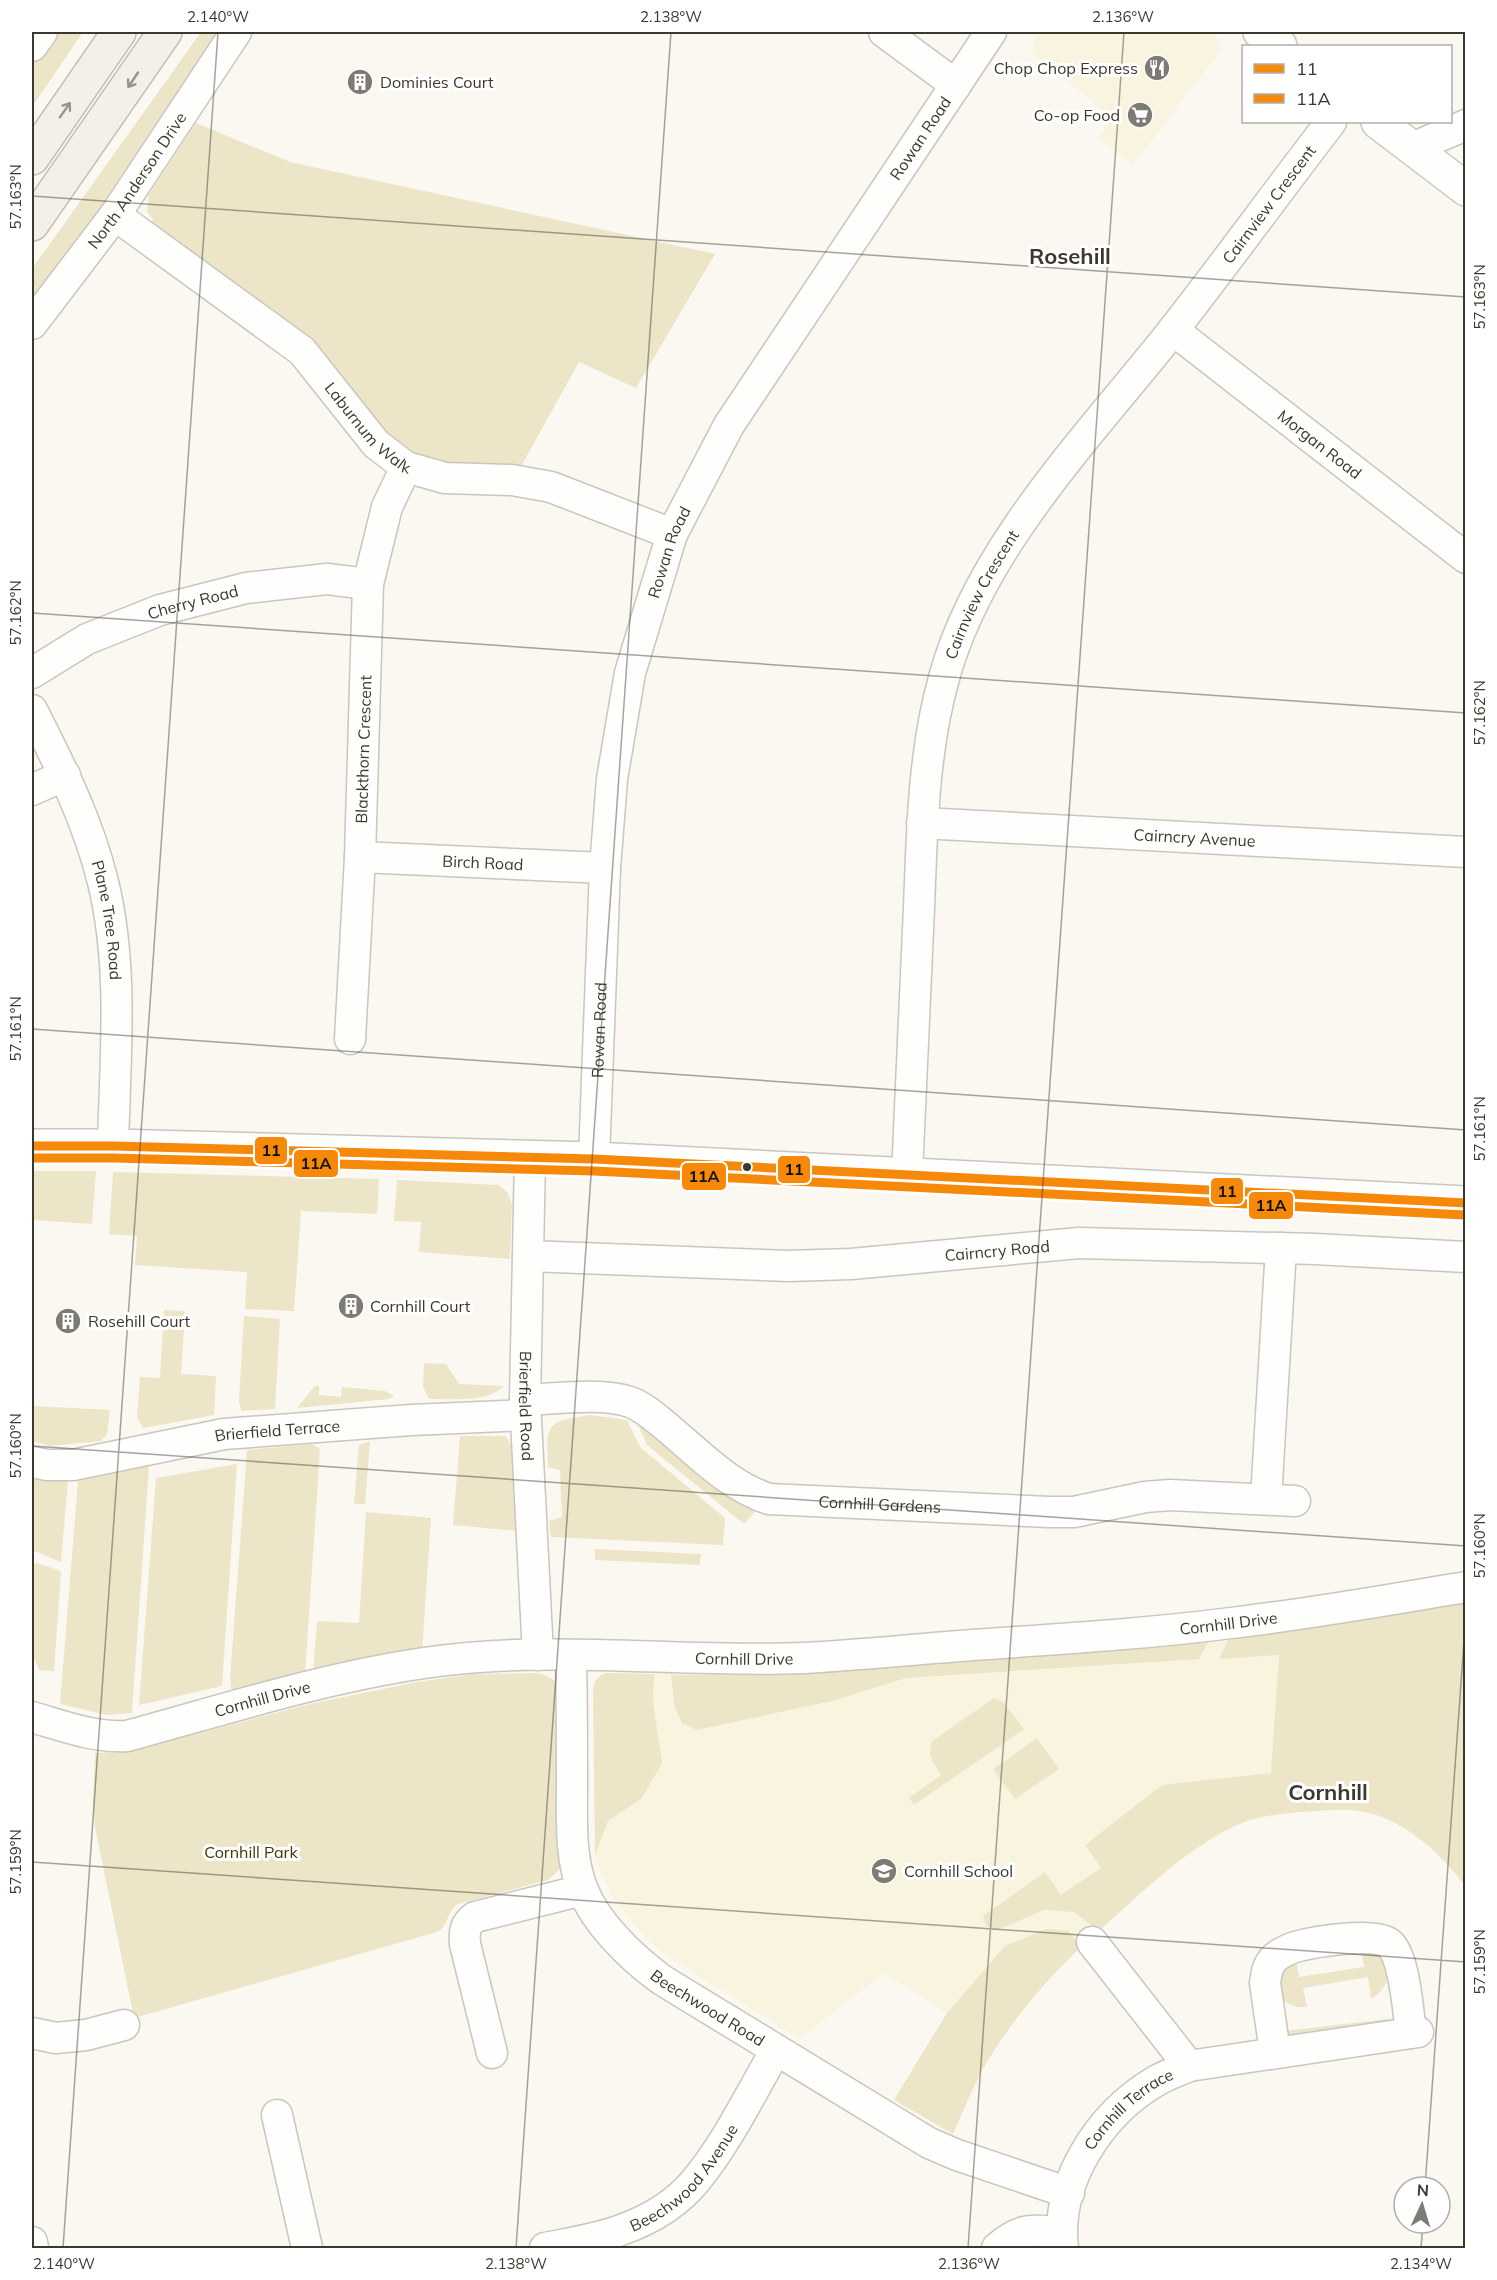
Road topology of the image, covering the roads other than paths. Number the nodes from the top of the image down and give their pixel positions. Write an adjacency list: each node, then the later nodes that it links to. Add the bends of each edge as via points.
1 (42, 32): 9 (street)
2 (119, 32): 15 (main road, one-way to 2)
3 (165, 32): 18 (main road, one-way to 18)
4 (236, 32): 17 (street, North Anderson Drive)
5 (884, 32): 10 (street)
6 (991, 32): 10 (street, Rowan Road)
7 (1260, 32): 8 (street)
8 (1279, 45)
9 (32, 46)
10 (956, 85): 22 (street, Rowan Road, via 729,425)
11 (1330, 123): 20 (street, Cairnview Crescent)
12 (1379, 123): 14 (street)
13 (1466, 124): 14 (street)
14 (1413, 148): 16 (street)
15 (32, 158)
16 (1466, 189)
17 (115, 215): 19 (street, North Anderson Drive); 21 (street, Laburnum Walk, via 302,351 376,444)
18 (32, 224)
19 (32, 324)
20 (1173, 330): 23 (street, Morgan Road); 29 (street, Cairnview Crescent, via 1032,507 994,564 964,621 944,679)
21 (406, 467): 22 (street, Laburnum Walk, via 445,478 512,480 551,487); 24 (street, Blackthorn Crescent, via 387,507)
22 (672, 534): 32 (street, Rowan Road, via 630,673 612,779)
23 (1466, 558)
24 (368, 584): 25 (street, Cherry Road, via 327,579 246,588 160,610 87,639); 31 (street, Blackthorn Crescent)
25 (32, 673)
26 (32, 710): 27 (street, Plane Tree Road)
27 (65, 776): 28 (street); 35 (street, Plane Tree Road, via 87,829 103,884 113,944)
28 (32, 790)
29 (922, 823): 30 (street, Cairncry Avenue); 38 (street, Cairnview Crescent)
30 (1466, 852)
31 (360, 857): 32 (street, Birch Road); 33 (street, Blackthorn Crescent)
32 (605, 868): 37 (street, Rowan Road)
33 (351, 1039)
34 (32, 1146): 35 (street)
35 (113, 1146): 36 (street)
36 (530, 1157): 37 (street); 41 (street, Brierfield Road)
37 (594, 1159): 38 (street)
38 (907, 1175): 39 (street)
39 (1466, 1203)
40 (1281, 1248): 41 (street, Cairncry Road, via 1079,1243 788,1266); 42 (street, Cairncry Road); 45 (street)
41 (528, 1256): 43 (street, Brierfield Road)
42 (1466, 1257)
43 (525, 1408): 44 (street, Brierfield Terrace, via 224,1434 73,1465); 45 (street, Cornhill Gardens, via 614,1398 632,1402 734,1483 769,1499 1074,1512 1161,1496); 48 (street, Brierfield Road)
44 (32, 1462)
45 (1266, 1499): 46 (street, Cornhill Gardens)
46 (1295, 1501)
47 (1466, 1587): 49 (street, Cornhill Drive, via 1238,1623 1080,1638 805,1658)
48 (538, 1655): 49 (street, Cornhill Drive); 50 (street, Cornhill Drive, via 425,1663 308,1685 127,1736 91,1734)
49 (571, 1656): 51 (street, Beechwood Road, via 573,1848)
50 (32, 1717)
51 (583, 1890): 55 (street, Beechwood Road, via 620,1944 640,1964); 57 (street, via 468,1921 465,1944)
52 (1092, 1942): 58 (street)
53 (124, 2025): 54 (street, via 56,2038)
54 (32, 2033)
55 (776, 2050): 60 (street, Beechwood Road, via 929,2143); 65 (street, Beechwood Avenue, via 696,2181 673,2202 620,2231)
56 (1275, 2052): 56 (street, Cornhill Terrace, via 1265,1983 1272,1960 1294,1947 1364,1936 1389,1943 1397,1955 1415,2032); 58 (street, Cornhill Terrace)
57 (492, 2053)
58 (1189, 2066): 60 (street, Cornhill Terrace, via 1156,2081 1106,2122 1086,2150)
59 (277, 2115): 64 (street)
60 (1068, 2193): 61 (street, Cornhill Terrace)
61 (1062, 2241): 66 (street, via 1038,2230 1021,2231)
62 (32, 2242): 63 (street)
63 (33, 2248)
64 (307, 2248)
65 (545, 2248)
66 (997, 2248)

